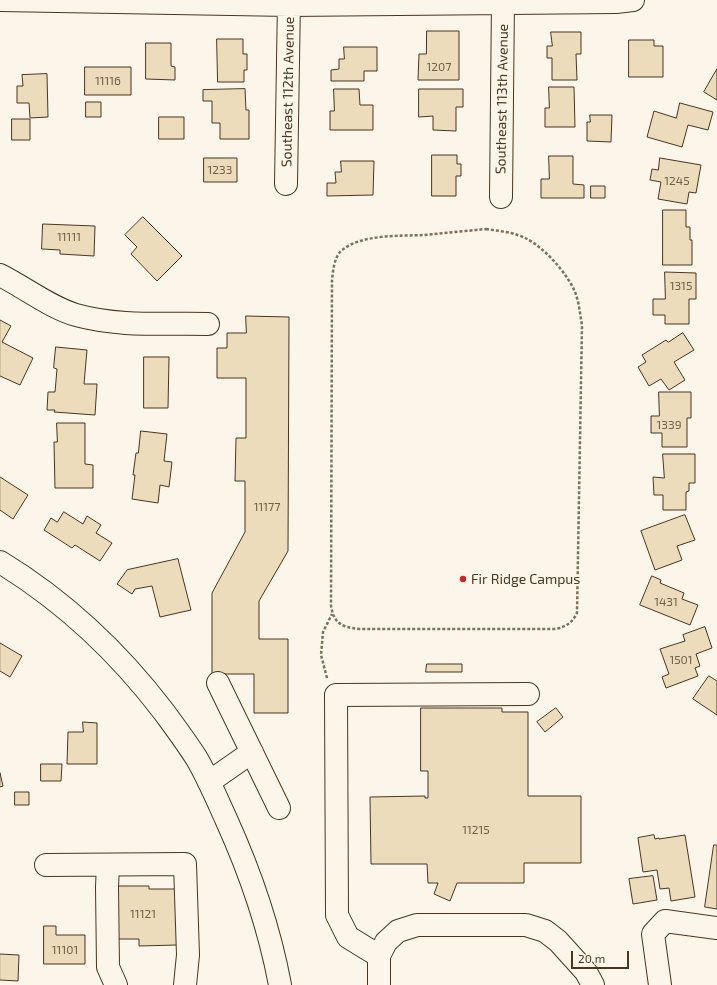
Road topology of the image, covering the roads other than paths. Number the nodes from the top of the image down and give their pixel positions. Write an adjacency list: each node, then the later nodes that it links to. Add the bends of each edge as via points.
1 (0, 0): 3 (street)
2 (633, 0): 5 (street)
3 (106, 1): 4 (street)
4 (289, 2): 5 (street); 6 (street, Southeast 112th Avenue)
5 (503, 2): 7 (street, Southeast 113th Avenue)
6 (286, 184)
7 (501, 197)
8 (0, 275): 9 (street, via 75,315 115,323)
9 (208, 324)
10 (0, 562): 14 (street, via 35,584 71,613 121,661 171,722)
11 (218, 683): 13 (street)
12 (528, 694): 19 (street, via 336,695 337,915 348,937)
13 (252, 752): 14 (street); 15 (street)
14 (209, 782): 22 (street, via 257,896 269,933)
15 (279, 808)
16 (46, 865): 17 (street)
17 (108, 865): 20 (street, via 108,967); 21 (street, via 185,864 188,955)
18 (717, 928): 25 (street, via 665,920 653,934)
19 (379, 956): 23 (street); 24 (street, via 386,942 398,931 417,925 526,925 545,931 558,941 586,972)
20 (116, 985)
21 (185, 985)
22 (280, 985)
23 (379, 985)
24 (593, 985)
25 (660, 985)

